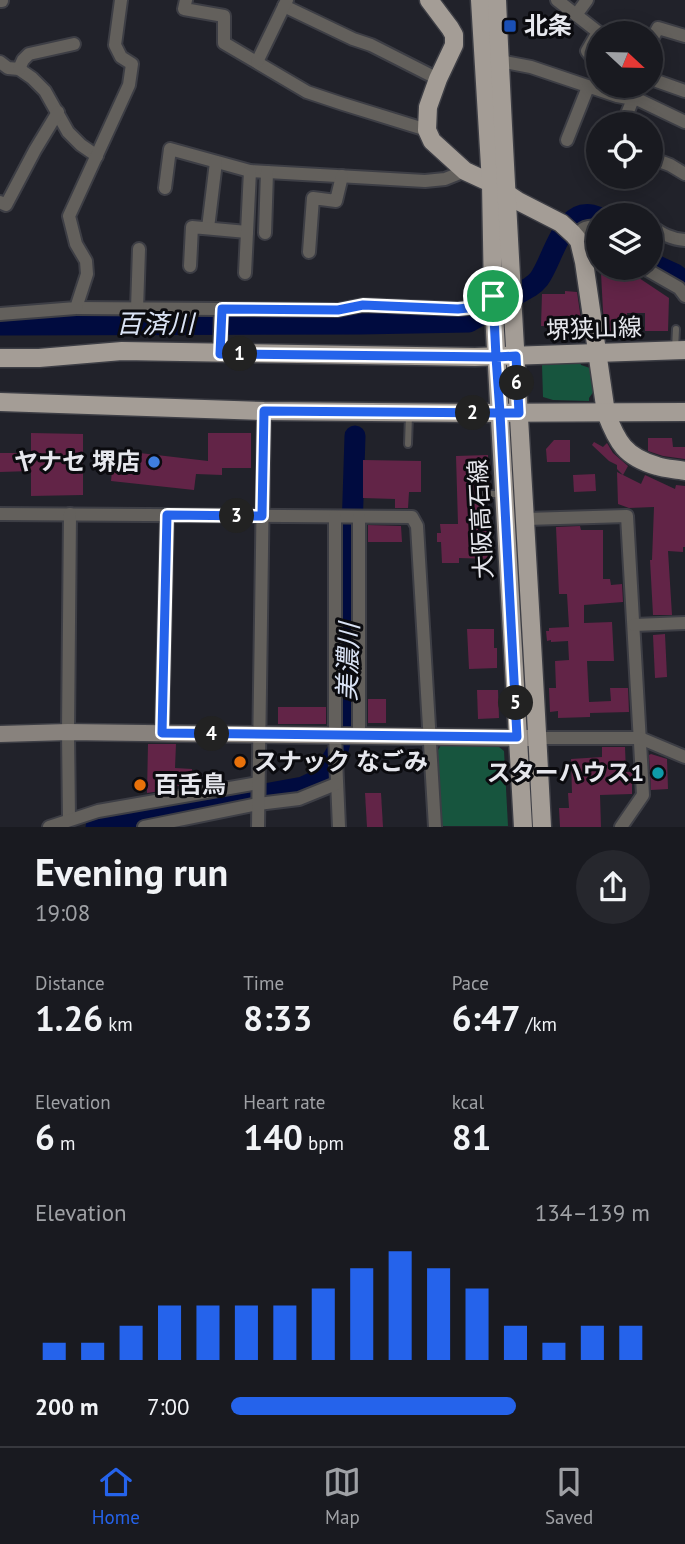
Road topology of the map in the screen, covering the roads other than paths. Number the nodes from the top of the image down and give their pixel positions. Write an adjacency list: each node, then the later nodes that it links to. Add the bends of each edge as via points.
1 (121, 0): 30 (street, via 115,45 121,57 132,64 129,85)
2 (186, 0): 16 (street, via 184,9 224,16 224,43)
3 (429, 0): 18 (main road, via 454,35)
4 (480, 0): 38 (main road, 大阪高石線)
5 (497, 0): 14 (main road, 大阪高石線)
6 (556, 0): 9 (street)
7 (587, 0): 9 (street)
8 (286, 3): 16 (street); 18 (street)
9 (576, 15): 10 (street)
10 (586, 23)
11 (663, 29): 12 (street)
12 (685, 36)
13 (74, 44): 17 (street, via 29,54)
14 (500, 61): 20 (street); 40 (main road, 大阪高石線)
15 (0, 62): 17 (street)
16 (257, 62): 28 (street, via 307,92)
17 (19, 69): 25 (street, via 45,91)
18 (438, 79): 28 (main road, via 428,107)
19 (663, 83): 21 (street)
20 (586, 86)
21 (685, 91)
22 (586, 92): 29 (street)
23 (628, 98): 24 (street)
24 (633, 99): 26 (street); 27 (street)
25 (58, 112): 30 (street, via 68,132); 41 (street, via 6,205)
26 (628, 112)
27 (685, 122)
28 (427, 130): 34 (main road, via 432,141)
29 (567, 140)
30 (97, 156): 56 (street, via 69,216 87,274)
31 (216, 162): 33 (street); 39 (street, via 170,149); 43 (street)
32 (663, 162): 36 (street)
33 (250, 171): 35 (street); 45 (street)
34 (465, 171): 37 (street, via 425,181); 38 (main road)
35 (267, 172): 37 (street); 46 (street)
36 (685, 174)
37 (342, 176): 50 (street, via 337,201 313,198)
38 (491, 183): 40 (main road); 55 (main road, 大阪高石線)
39 (165, 188)
40 (506, 194): 44 (main road); 64 (main road, 大阪高石線)
41 (0, 202)
42 (586, 227): 44 (street)
43 (208, 228): 45 (street); 51 (street, via 192,227)
44 (570, 231): 63 (main road, via 587,262)
45 (247, 232): 52 (street)
46 (265, 233)
47 (663, 234): 48 (street)
48 (685, 240)
49 (139, 249): 57 (street)
50 (309, 252)
51 (190, 266)
52 (245, 273)
53 (663, 279): 54 (street)
54 (685, 296)
55 (494, 304): 58 (street, via 458,309 363,305 338,310); 65 (main road, 大阪高石線)
56 (76, 308): 57 (street); 59 (street)
57 (138, 309): 58 (street)
58 (221, 312): 62 (street)
59 (0, 313)
60 (676, 329): 61 (lane)
61 (680, 351): 63 (main road, 堺狭山線)
62 (220, 354): 65 (main road, 堺狭山線); 66 (main road, 堺狭山線, via 122,351)
63 (597, 354): 64 (main road, 堺狭山線); 73 (main road)
64 (516, 356): 65 (main road, 堺狭山線); 72 (main road, 大阪高石線)
65 (496, 357): 71 (main road, 大阪高石線)
66 (0, 358)
67 (0, 402): 68 (main road)
68 (264, 411): 70 (main road); 81 (street)
69 (685, 412): 73 (main road)
70 (409, 413): 71 (main road); 74 (lane)
71 (500, 413): 72 (main road); 77 (main road, 大阪高石線)
72 (519, 413): 73 (main road); 84 (main road, 大阪高石線)
73 (606, 413): 75 (main road, via 614,436 628,452 659,467)
74 (408, 444)
75 (685, 471)
76 (486, 494): 77 (lane)
77 (504, 494): 94 (main road, 大阪高石線)
78 (0, 514): 79 (street)
79 (70, 514): 80 (street); 87 (street)
80 (167, 515): 81 (street); 88 (street)
81 (262, 516): 82 (street); 90 (street)
82 (338, 517): 83 (street); 91 (street)
83 (358, 517): 92 (street); 93 (street, via 412,517 417,526)
84 (526, 519): 86 (street, via 627,516); 95 (main road, 大阪高石線)
85 (685, 623): 86 (street)
86 (634, 625): 96 (street)
87 (68, 732): 88 (street); 89 (street); 101 (street)
88 (162, 733): 90 (street)
89 (0, 734)
90 (259, 735): 91 (street); 98 (street)
91 (335, 735): 92 (street); 99 (street)
92 (359, 735): 93 (street)
93 (429, 736): 94 (street); 107 (street)
94 (517, 737): 95 (street); 108 (main road, 大阪高石線)
95 (537, 738): 96 (street); 109 (main road, 大阪高石線)
96 (640, 738): 97 (street); 110 (street, via 643,795)
97 (685, 757)
98 (258, 783): 100 (street); 101 (street)
99 (336, 784): 100 (street, via 299,799); 106 (street)
100 (258, 804): 102 (street); 105 (street)
101 (69, 819): 103 (street)
102 (163, 825): 104 (street)
103 (49, 827)
104 (144, 827)
105 (258, 827)
106 (339, 827)
107 (435, 827)
108 (523, 827)
109 (542, 827)
110 (621, 827)

